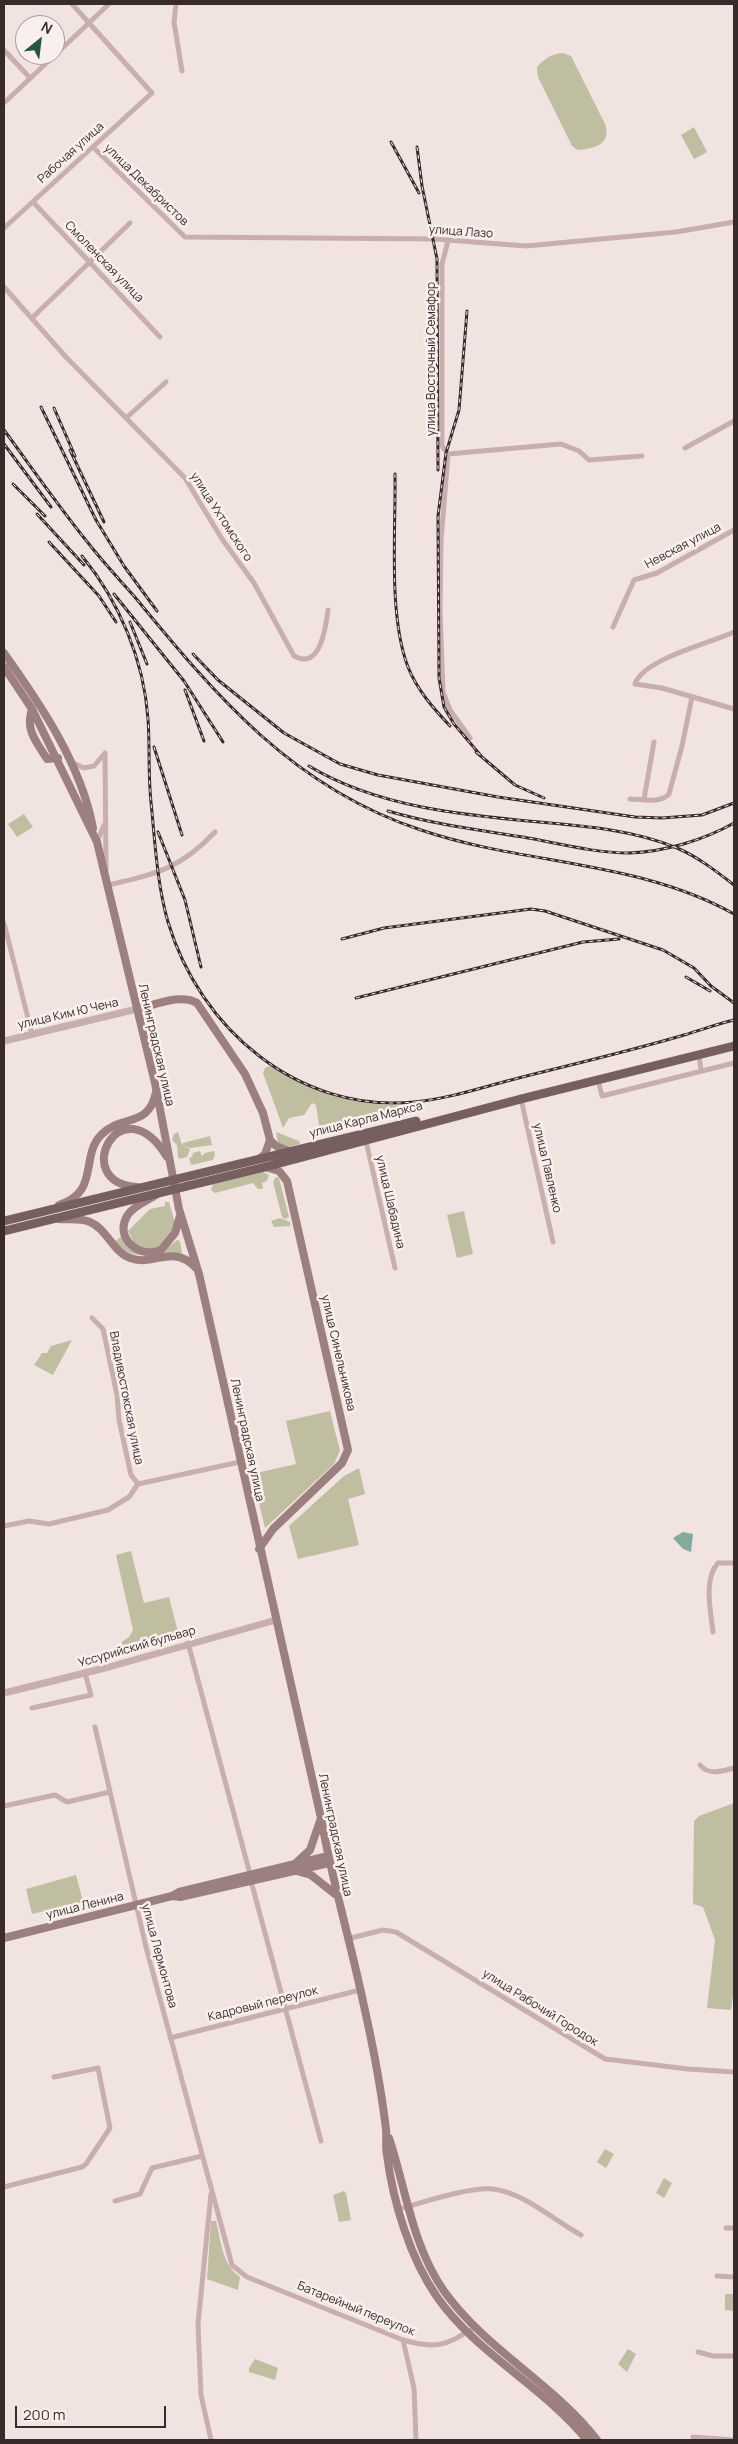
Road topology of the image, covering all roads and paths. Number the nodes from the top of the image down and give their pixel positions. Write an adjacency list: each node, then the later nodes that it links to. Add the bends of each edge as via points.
1 (72, 4): 4 (street)
2 (110, 4): 4 (street)
3 (176, 4): 6 (street, via 174,22)
4 (89, 23): 7 (street); 9 (street, Рабочая улица, via 152,93)
5 (4, 50): 7 (street)
6 (182, 71)
7 (30, 78): 8 (street)
8 (4, 103)
9 (93, 147): 10 (street, Рабочая улица); 14 (street, улица Декабристов)
10 (32, 202): 13 (street, Рабочая улица); 16 (street, Смоленская улица)
11 (734, 222): 15 (street, улица Лазо, via 676,232 526,246)
12 (130, 223): 16 (street)
13 (4, 228)
14 (185, 237): 15 (street, улица Лазо)
15 (448, 241): 24 (street, улица Восточный Семафор, via 442,264 442,446)
16 (89, 262): 18 (street); 19 (street, Смоленская улица)
17 (4, 287): 18 (street, улица Ухтомского)
18 (32, 318): 21 (street, улица Ухтомского)
19 (160, 337)
20 (166, 382): 21 (street)
21 (126, 418): 27 (street, улица Ухтомского, via 184,478 254,583 294,656 303,659 319,648)
22 (734, 421): 23 (street)
23 (685, 448)
24 (448, 454): 25 (street, via 561,444 579,451 589,460); 34 (street, улица Восточный Семафор, via 441,540 443,692 450,710)
25 (642, 456)
26 (734, 530): 28 (street, Невская улица, via 657,573 634,580)
27 (328, 610)
28 (613, 628)
29 (734, 632): 32 (street, via 660,662 642,674 635,684)
30 (4, 653): 36 (main road, via 38,702)
31 (4, 667): 41 (main road, via 32,709 58,758)
32 (692, 697): 33 (street); 38 (street, via 669,794 663,799)
33 (734, 709)
34 (470, 738)
35 (654, 742): 38 (street)
36 (70, 762): 39 (street, Ленинградская улица, via 89,768 99,763 105,753); 41 (main road, via 84,795)
37 (630, 800): 38 (street)
38 (644, 800)
39 (106, 817): 41 (street); 42 (street, Ленинградская улица)
40 (215, 832): 42 (street, via 201,847 172,867 159,873)
41 (95, 839): 42 (main road)
42 (107, 882): 44 (main road, Ленинградская улица)
43 (4, 923): 45 (street)
44 (137, 1009): 45 (street, улица Ким Ю Чена); 53 (main road, Ленинградская улица); 55 (main road, via 184,999 200,1006 246,1074 263,1112)
45 (32, 1034): 46 (street, улица Ким Ю Чена)
46 (4, 1040)
47 (734, 1042): 57 (main road, улица Карла Маркса)
48 (734, 1046): 49 (main road)
49 (699, 1055): 51 (street); 52 (main road)
50 (734, 1063): 51 (street)
51 (702, 1070): 52 (street, via 602,1096)
52 (598, 1080): 54 (main road)
53 (156, 1087): 58 (main road, Ленинградская улица); 64 (main road, via 148,1111 99,1137 87,1179 77,1194 64,1203)
54 (521, 1099): 56 (main road); 68 (street, улица Павленко)
55 (270, 1140): 57 (main road); 59 (main road, via 265,1154)
56 (366, 1140): 57 (main road); 70 (street, улица Шабадина)
57 (293, 1155): 59 (main road, улица Карла Маркса); 60 (main road); 61 (main road, via 286,1168)
58 (168, 1160): 62 (main road, via 146,1135 134,1130 113,1136 105,1146 104,1160 110,1174 121,1184); 63 (main road, Ленинградская улица)
59 (256, 1161): 62 (main road, улица Карла Маркса)
60 (265, 1167): 61 (main road, via 279,1171); 62 (main road)
61 (286, 1181): 77 (main road, улица Синельникова, via 348,1450 342,1463)
62 (164, 1187): 64 (main road, улица Карла Маркса); 65 (main road, улица Карла Маркса); 69 (main road, via 132,1210 124,1226 126,1237 134,1248)
63 (180, 1209): 69 (main road, via 175,1233); 71 (main road, Ленинградская улица)
64 (29, 1215): 66 (main road, улица Карла Маркса)
65 (58, 1219): 67 (main road, улица Карла Маркса); 69 (main road, via 89,1222 130,1258 142,1260)
66 (4, 1221)
67 (4, 1232)
68 (553, 1242)
69 (159, 1254): 71 (main road, via 180,1257)
70 (395, 1268)
71 (198, 1272): 73 (main road, Ленинградская улица)
72 (92, 1318): 74 (street, Владивостокская улица, via 103,1329 131,1475)
73 (240, 1462): 74 (street); 76 (main road, Ленинградская улица)
74 (138, 1484): 75 (street, via 129,1497 108,1510 49,1524 29,1521)
75 (4, 1526)
76 (254, 1527): 77 (main road); 78 (main road, Ленинградская улица)
77 (273, 1529): 78 (main road, улица Синельникова)
78 (259, 1549): 80 (main road, Ленинградская улица)
79 (734, 1563): 81 (street, via 718,1563 714,1568 710,1590)
80 (276, 1620): 82 (street, Уссурийский бульвар); 91 (main road, Ленинградская улица)
81 (713, 1632)
82 (188, 1643): 83 (street, Уссурийский бульвар); 94 (street)
83 (85, 1673): 84 (street, Уссурийский бульвар); 85 (street, via 91,1695)
84 (4, 1693)
85 (32, 1708)
86 (95, 1727): 89 (street, улица Лермонтова)
87 (700, 1765): 88 (street, via 712,1772)
88 (734, 1768)
89 (110, 1792): 90 (street, via 67,1802 55,1795); 96 (street, улица Лермонтова)
90 (4, 1806)
91 (321, 1818): 92 (main road, Ленинградская улица); 93 (main road, via 310,1850)
92 (328, 1860): 93 (main road, улица Ленина); 95 (main road, Ленинградская улица)
93 (294, 1868): 94 (main road, улица Ленина); 95 (main road, via 311,1875)
94 (251, 1878): 96 (main road, улица Ленина); 100 (street)
95 (336, 1895): 98 (main road, Ленинградская улица)
96 (135, 1905): 97 (main road, улица Ленина); 101 (street, улица Лермонтова)
97 (4, 1938)
98 (347, 1939): 99 (main road, Ленинградская улица); 102 (street, улица Рабочий Городок, via 383,1930 396,1932 610,2061)
99 (360, 1990): 100 (street, Кадровый переулок); 109 (main road, Ленинградская улица)
100 (286, 2009): 101 (street, Кадровый переулок); 104 (street)
101 (170, 2038): 105 (street, улица Лермонтова)
102 (734, 2072)
103 (54, 2077): 106 (street, via 98,2068 110,2128 82,2167)
104 (321, 2141)
105 (202, 2156): 107 (street, улица Лермонтова); 108 (street, via 152,2168 140,2194)
106 (4, 2186)
107 (211, 2189): 113 (street, улица Лермонтова); 122 (street, улица Лермонтова, via 198,2324 201,2395)
108 (115, 2201)
109 (403, 2208): 112 (street, via 492,2189 530,2204); 116 (main road, via 431,2269 453,2302); 117 (main road, via 414,2252 428,2281 451,2315)
110 (726, 2228): 111 (street)
111 (734, 2228)
112 (581, 2235)
113 (232, 2265): 118 (street, Батарейный переулок, via 247,2277)
114 (717, 2276): 115 (street)
115 (734, 2277)
116 (476, 2327): 117 (street, Батарейный переулок); 125 (main road, via 564,2403)
117 (468, 2332): 118 (street, Батарейный переулок, via 434,2347); 124 (main road, via 541,2393)
118 (403, 2340): 123 (street, via 414,2388)
119 (698, 2352): 120 (street)
120 (734, 2356)
121 (693, 2437): 126 (street)
122 (211, 2440)
123 (416, 2440)
124 (587, 2440)
125 (596, 2440)
126 (734, 2440)

